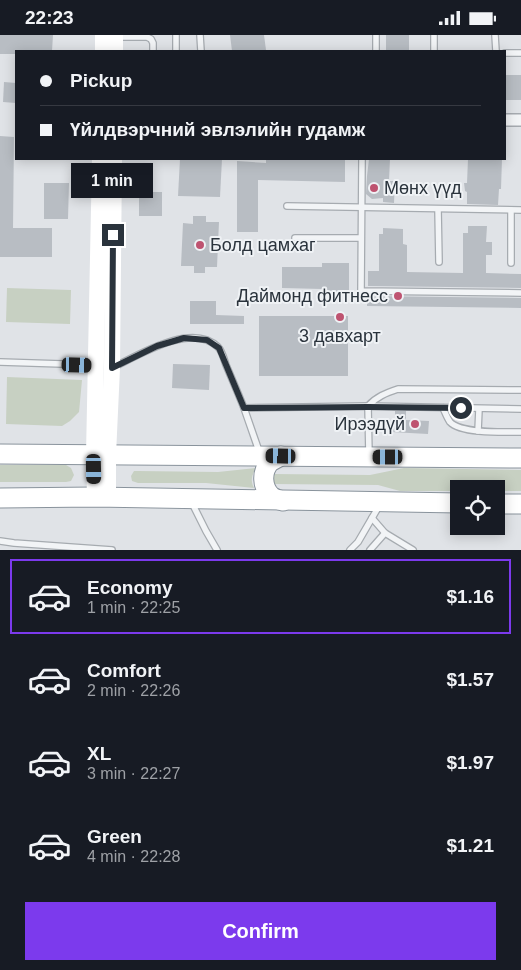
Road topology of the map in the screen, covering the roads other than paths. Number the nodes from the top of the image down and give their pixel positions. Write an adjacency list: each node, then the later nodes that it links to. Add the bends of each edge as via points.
1 (176, 35): 9 (lane)
2 (200, 35): 10 (lane)
3 (376, 35): 11 (lane)
4 (434, 35): 12 (lane)
5 (495, 35): 13 (lane)
6 (112, 39): 7 (main road); 8 (lane, via 147,37 153,43)
7 (104, 50)
8 (153, 50)
9 (176, 50)
10 (200, 50)
11 (376, 50)
12 (434, 50)
13 (496, 50)
14 (506, 53): 15 (lane)
15 (521, 53)
16 (506, 120): 17 (street)
17 (521, 120)
18 (100, 160): 32 (main road)
19 (114, 160): 33 (main road)
20 (362, 160): 22 (lane)
21 (287, 206): 22 (lane)
22 (362, 208): 23 (lane); 27 (lane)
23 (438, 209): 24 (lane); 28 (lane)
24 (511, 210): 25 (lane); 29 (lane)
25 (521, 210)
26 (295, 238): 27 (lane)
27 (361, 238): 30 (lane, via 360,291)
28 (439, 262)
29 (511, 263)
30 (521, 293)
31 (0, 362): 32 (lane)
32 (96, 365): 43 (main road)
33 (112, 368): 36 (lane, via 157,346 184,338 207,340 219,348); 43 (main road)
34 (521, 390): 35 (lane, via 398,389 373,401)
35 (368, 407): 36 (lane); 37 (lane); 46 (lane)
36 (244, 408): 44 (lane)
37 (443, 408): 38 (lane); 40 (lane, via 450,422 458,428)
38 (479, 409): 39 (lane); 40 (lane)
39 (521, 409)
40 (478, 431): 41 (lane)
41 (521, 432)
42 (0, 454): 43 (highway)
43 (101, 455): 44 (highway); 49 (main road)
44 (261, 456): 45 (highway)
45 (281, 456): 46 (highway); 51 (highway, via 271,462 263,480 266,490)
46 (370, 457): 47 (highway)
47 (521, 458)
48 (0, 498): 49 (highway)
49 (102, 498): 50 (highway)
50 (190, 499): 51 (highway); 63 (lane)
51 (283, 501): 55 (highway)
52 (505, 503): 54 (highway)
53 (450, 504): 55 (highway)
54 (521, 504)
55 (377, 510): 56 (lane); 64 (lane)
56 (385, 533): 65 (lane); 66 (lane)
57 (0, 541): 58 (lane)
58 (14, 543): 59 (lane); 61 (lane)
59 (76, 549): 60 (lane)
60 (86, 549): 62 (lane)
61 (16, 550)
62 (112, 550)
63 (217, 550)
64 (350, 550)
65 (370, 550)
66 (413, 550)

